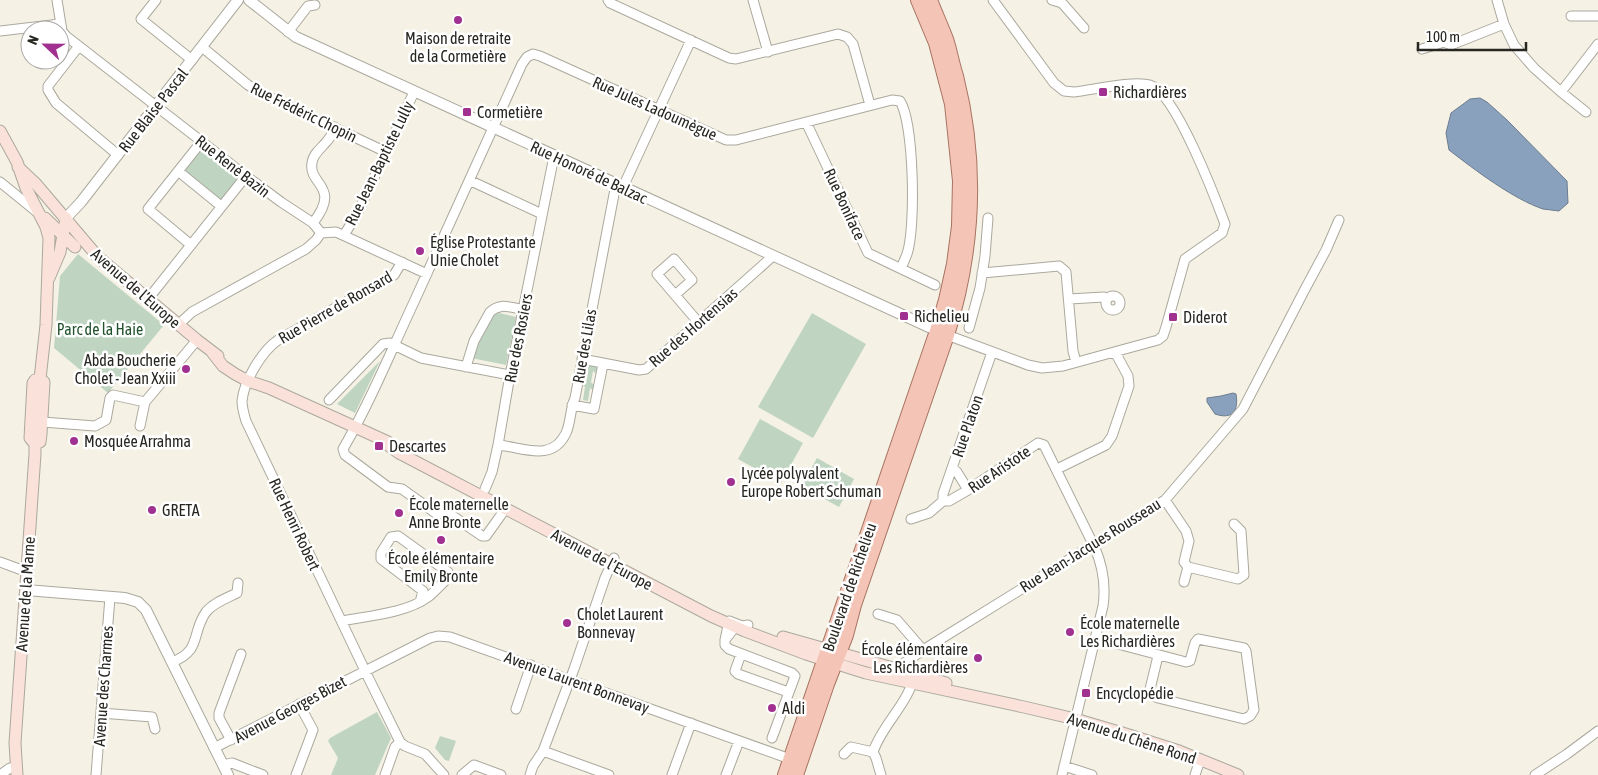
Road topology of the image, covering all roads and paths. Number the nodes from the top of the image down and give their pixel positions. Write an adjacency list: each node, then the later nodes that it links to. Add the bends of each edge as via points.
1 (57, 0): 15 (street)
2 (156, 0): 28 (street, via 142,19)
3 (238, 0): 25 (street, Rue Blaise Pascal)
4 (248, 0): 20 (street, Rue Honoré de Balzac)
5 (608, 0): 22 (street)
6 (753, 0): 27 (street)
7 (918, 0): 78 (main road, Boulevard de Richelieu, via 936,42 952,104 960,181 959,226)
8 (930, 0): 78 (main road, Boulevard de Richelieu, via 947,40 962,103 970,185 965,262 959,293)
9 (993, 0): 82 (street, via 1054,83 1064,91 1140,83 1152,85 1162,94 1199,157 1225,224 1222,233 1185,259 1163,336)
10 (1052, 0): 17 (street, via 1062,3)
11 (1497, 0): 16 (street)
12 (316, 6): 20 (street, via 308,6)
13 (1571, 16): 14 (street)
14 (1598, 16)
15 (60, 20)
16 (1504, 24): 26 (street, via 1452,45 1444,42); 30 (street, via 1514,45)
17 (1084, 28)
18 (20, 29): 19 (street)
19 (0, 31)
20 (288, 32): 29 (street, Rue Honoré de Balzac)
21 (70, 38): 24 (street, Rue René Bazin)
22 (691, 40): 27 (street, via 736,60); 33 (street, Rue des Lilas)
23 (1598, 44): 30 (street)
24 (79, 46): 32 (street, Rue René Bazin); 41 (street, via 48,90 56,103)
25 (202, 47): 28 (street, Rue Blaise Pascal); 36 (street, Rue Frédéric Chopin, via 248,86)
26 (1422, 48)
27 (768, 52): 31 (street, via 838,34 847,37 853,44)
28 (192, 60): 32 (street, Rue Blaise Pascal)
29 (414, 92): 37 (street, Rue Honoré de Balzac); 40 (street, Rue Jean-Baptiste Lully)
30 (1561, 92): 34 (street)
31 (870, 105): 35 (street, Rue Jules Ladoumègue); 65 (street, Rue Jules Ladoumègue, via 892,100 900,101 905,108 912,171 911,226 908,253)
32 (156, 106): 39 (street, Rue René Bazin); 41 (street, Rue Blaise Pascal)
33 (659, 110): 35 (street, Rue Jules Ladoumègue, via 726,140); 37 (street, Rue Jules Ladoumègue, via 533,54 522,64); 48 (street, Rue des Lilas)
34 (1586, 112)
35 (806, 122): 65 (street, Rue Boniface, via 868,253)
36 (335, 127): 40 (street, Rue Frédéric Chopin); 54 (street, via 326,143 315,153 311,165 325,194 320,215)
37 (494, 128): 42 (street, Rue Honoré de Balzac); 46 (street)
38 (0, 131): 43 (main road)
39 (202, 141): 44 (street); 45 (street, Rue René Bazin)
40 (386, 152): 57 (street, Rue Jean-Baptiste Lully)
41 (118, 154): 52 (street, Rue Blaise Pascal)
42 (554, 156): 48 (street, Rue Honoré de Balzac); 51 (street, Rue des Rosiers)
43 (18, 167): 50 (main road); 52 (main road, Avenue de l’Europe)
44 (178, 171): 49 (street); 59 (street, via 148,209)
45 (246, 176): 49 (street); 54 (street, Rue René Bazin)
46 (470, 180): 51 (street); 67 (street)
47 (0, 182): 50 (street)
48 (620, 186): 63 (street, Rue Honoré de Balzac); 83 (street, Rue des Lilas)
49 (221, 206): 59 (street)
50 (40, 214): 58 (main road); 68 (main road, Avenue de la Marne, via 48,238)
51 (542, 214): 74 (street, Rue des Rosiers)
52 (66, 218): 58 (main road); 62 (main road, Avenue de l’Europe)
53 (988, 218): 66 (street)
54 (310, 220): 56 (street, Rue René Bazin)
55 (1339, 220): 103 (street, Rue Jean-Jacques Rousseau, via 1243,410)
56 (321, 233): 57 (street); 76 (street, via 306,249 192,312)
57 (344, 235): 64 (street)
58 (63, 236): 60 (main road); 61 (main road)
59 (191, 245): 71 (street)
60 (75, 246): 61 (main road, via 68,246); 62 (main road)
61 (60, 252): 68 (main road)
62 (98, 256): 71 (main road, Avenue de l’Europe)
63 (773, 256): 75 (street, Rue des Hortensias); 78 (street, Rue Honoré de Balzac)
64 (402, 262): 67 (street); 89 (street, Rue Pierre de Ronsard, via 394,276 270,346)
65 (901, 268): 69 (street, Rue Boniface)
66 (982, 273): 72 (street, via 1060,266 1066,272); 77 (street)
67 (427, 274): 80 (street)
68 (48, 282): 88 (main road, Avenue de la Marne)
69 (935, 285)
70 (675, 295): 75 (street)
71 (148, 299): 76 (main road, Avenue de l’Europe)
72 (1069, 299): 73 (street); 84 (street)
73 (1107, 299)
74 (524, 309): 86 (street, via 502,305 490,312 474,341); 87 (street, Rue des Rosiers)
75 (699, 323): 85 (street, Rue des Hortensias, via 646,369)
76 (178, 325): 79 (main road, Avenue de l’Europe)
77 (969, 328)
78 (942, 333): 81 (street); 126 (main road, Boulevard de Richelieu, via 857,596)
79 (197, 340): 89 (main road, Avenue de l’Europe); 91 (street)
80 (394, 346): 86 (street, via 421,358); 90 (street, via 383,344); 95 (street)
81 (992, 352): 84 (street, via 1042,368); 99 (street, Rue Platon)
82 (1115, 352): 84 (street); 100 (street, via 1128,376 1129,386 1112,436 1106,445)
83 (582, 359): 85 (street, Rue des Hortensias); 92 (street, Rue des Lilas)
84 (1076, 362)
85 (603, 364): 92 (street, via 594,409)
86 (466, 367): 87 (street)
87 (510, 375): 98 (street, Rue des Rosiers)
88 (40, 379): 93 (main road, Avenue de la Marne, via 44,382); 97 (main road, Avenue de la Marne, via 32,383 30,438)
89 (250, 379): 95 (main road, Avenue de l’Europe); 119 (street, Rue Henri Robert, via 242,403 246,421)
90 (329, 400)
91 (145, 402): 93 (street, via 113,396 106,420 95,426); 94 (street)
92 (572, 405): 98 (street, Rue des Lilas, via 566,432 552,448 531,452)
93 (42, 422): 97 (main road, Avenue de la Marne, via 40,442)
94 (140, 426)
95 (355, 427): 96 (main road, Avenue de l’Europe); 105 (street, via 342,448 345,455 388,487 402,489 437,514 447,512 486,536)
96 (381, 440): 101 (main road, Avenue de l’Europe, via 402,447); 105 (main road, Avenue de l’Europe, via 399,453)
97 (35, 444): 112 (main road, Avenue de la Marne)
98 (498, 445): 101 (street, Rue des Rosiers)
99 (952, 468): 102 (street); 104 (street, Rue Platon)
100 (1057, 469): 102 (street, Rue Aristote, via 1044,445 1038,443); 108 (street, Rue Aristote)
101 (485, 489): 109 (main road, Avenue de l’Europe)
102 (968, 490): 104 (street, Rue Aristote)
103 (1165, 500): 108 (street, Rue Jean-Jacques Rousseau); 111 (street, via 1186,531 1189,541 1184,562)
104 (943, 501): 106 (street, Rue Aristote, via 929,513)
105 (506, 508): 109 (main road, Avenue de l’Europe)
106 (911, 519)
107 (1234, 524): 111 (street, via 1241,531 1244,575 1238,579)
108 (1093, 544): 122 (street, Rue Aristote, via 1105,579); 123 (street, Rue Jean-Jacques Rousseau)
109 (613, 561): 120 (main road, Avenue de l’Europe); 121 (main road, Avenue de l’Europe); 133 (street)
110 (0, 562): 112 (street)
111 (1188, 568): 113 (street)
112 (27, 569): 115 (main road, Avenue de la Marne)
113 (1184, 582)
114 (238, 583): 128 (street, via 236,593 207,610 190,652)
115 (26, 590): 116 (street); 154 (main road, Avenue de la Marne, via 15,742)
116 (110, 597): 128 (street, via 132,599 146,610); 137 (street, Avenue des Charmes)
117 (420, 602): 117 (street, via 448,578 448,572 398,536 391,537 380,553 382,559 423,591); 119 (street)
118 (878, 614): 123 (street, via 897,620)
119 (342, 621): 130 (street, Rue Henri Robert)
120 (731, 625): 121 (street, via 729,621); 125 (street, via 725,645); 126 (main road, Avenue de l’Europe)
121 (748, 625): 126 (main road, Avenue de l’Europe)
122 (1095, 638): 127 (street); 138 (street, Rue Aristote)
123 (923, 650): 131 (street, Rue Jean-Jacques Rousseau, via 900,666)
124 (241, 654): 143 (street, via 219,713)
125 (741, 654): 134 (street, via 735,671 738,674); 134 (street, via 792,673 795,676)
126 (833, 655): 131 (main road, Avenue du Chêne Rond, via 866,673); 150 (main road, Boulevard de Richelieu, via 820,674); 168 (main road)
127 (1158, 656): 127 (street, via 1190,661 1198,639 1244,648 1254,710 1244,719 1151,695)
128 (172, 662): 146 (street)
129 (531, 665): 130 (street, Avenue Laurent Bonnevay, via 450,637 438,636); 133 (street, Avenue Laurent Bonnevay); 136 (street)
130 (365, 670): 135 (street, Avenue Georges Bizet); 145 (street, Rue Henri Robert)
131 (898, 675): 132 (main road, Avenue du Chêne Rond)
132 (913, 678): 138 (main road, Avenue du Chêne Rond); 148 (street, via 910,691)
133 (570, 680): 139 (street, Avenue Laurent Bonnevay); 147 (street)
134 (788, 692): 142 (street)
135 (299, 704): 143 (street, Avenue Georges Bizet); 158 (street, via 312,730)
136 (516, 709)
137 (101, 712): 140 (street, via 152,717); 155 (street, Avenue des Charmes)
138 (1075, 719): 151 (main road, Avenue du Chêne Rond); 153 (street, Rue Aristote)
139 (691, 723): 144 (street, Avenue Laurent Bonnevay); 165 (street)
140 (155, 729)
141 (1598, 731): 174 (street)
142 (772, 738)
143 (231, 740): 146 (street, Avenue Georges Bizet)
144 (739, 741): 150 (street, Avenue Laurent Bonnevay); 166 (street)
145 (400, 742): 159 (street); 160 (street, via 425,754)
146 (214, 748): 152 (street)
147 (543, 751): 163 (street); 164 (street)
148 (873, 752): 149 (street, via 851,747); 169 (street)
149 (844, 754)
150 (790, 759): 167 (main road, Boulevard de Richelieu)
151 (1200, 760): 172 (street); 173 (main road, Avenue du Chêne Rond)
152 (223, 765): 156 (street); 157 (street, via 232,764)
153 (1064, 766): 170 (street, Rue Aristote); 171 (street)
154 (9, 773)
155 (96, 775)
156 (228, 775)
157 (263, 775)
158 (296, 775)
159 (385, 775)
160 (444, 775)
161 (462, 775): 162 (street, via 474,766)
162 (501, 775)
163 (530, 775)
164 (609, 775)
165 (672, 775)
166 (726, 775)
167 (785, 775)
168 (796, 775)
169 (881, 775)
170 (1062, 775)
171 (1092, 775)
172 (1195, 775)
173 (1238, 775)
174 (1535, 775)

